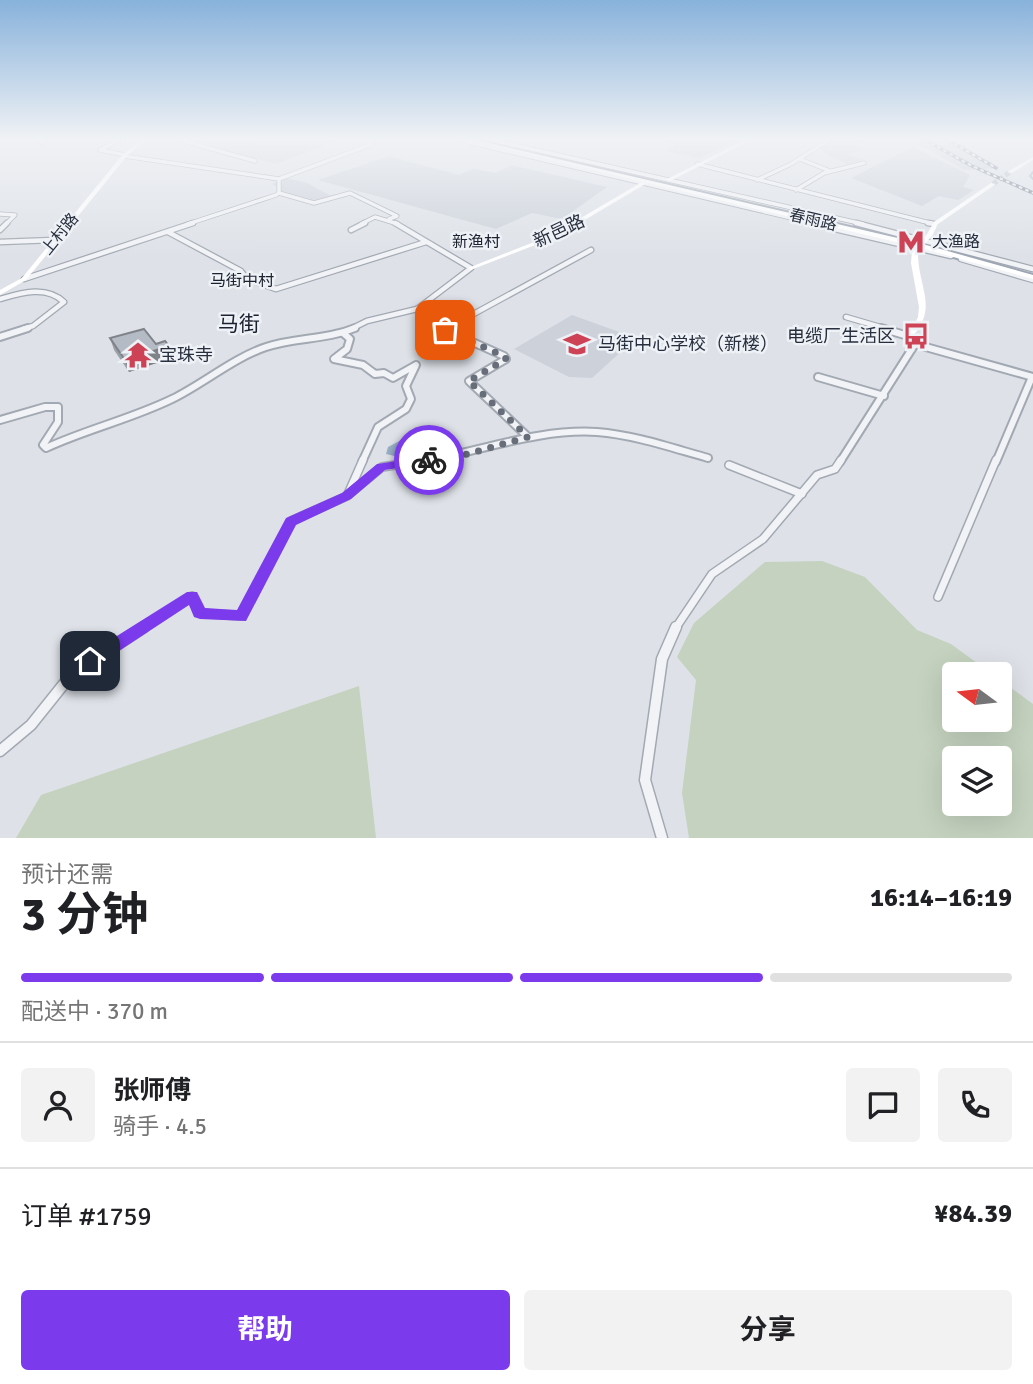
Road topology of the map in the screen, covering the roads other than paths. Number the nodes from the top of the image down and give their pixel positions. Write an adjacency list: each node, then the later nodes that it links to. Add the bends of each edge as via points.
1 (105, 179): 28 (street, 上村路)
2 (279, 179): 14 (street)
3 (628, 179): 11 (street)
4 (648, 179): 17 (main road, 春雨路)
5 (650, 179): 17 (main road, 春雨路)
6 (664, 179): 9 (street)
7 (754, 179): 10 (street)
8 (817, 179): 13 (street)
9 (668, 180): 15 (street)
10 (757, 180): 13 (street)
11 (645, 183): 16 (street); 33 (street, 新邑路, via 554,236)
12 (993, 184): 21 (street)
13 (796, 190): 21 (street)
14 (279, 193): 19 (street, via 314,203 350,193 397,216); 26 (street)
15 (746, 198): 17 (main road); 27 (street)
16 (744, 207): 17 (main road); 25 (street)
17 (774, 209): 20 (main road, 春雨路); 22 (main road, 春雨路)
18 (0, 214): 23 (street, via 15,215)
19 (389, 219): 24 (street, via 375,217); 30 (street)
20 (811, 219): 25 (main road); 31 (main road, 春雨路)
21 (934, 225): 31 (street)
22 (865, 228): 27 (main road); 31 (main road, 春雨路)
23 (0, 230)
24 (351, 230)
25 (844, 230): 31 (street)
26 (168, 232): 30 (street, via 241,271 247,279 275,289); 35 (street)
27 (906, 234): 31 (street)
28 (54, 240): 29 (street); 35 (street, 上村路)
29 (0, 242)
30 (426, 242): 33 (street)
31 (921, 243): 34 (main road, 春雨路); 34 (main road, 春雨路); 42 (street, via 914,256 923,316)
32 (591, 250): 40 (street)
33 (471, 268): 38 (street, 新邑路)
34 (1032, 275)
35 (24, 279): 36 (street, 上村路)
36 (0, 293)
37 (0, 299): 43 (street, via 50,292 64,302 33,326)
38 (417, 309): 40 (street, via 423,318); 41 (street)
39 (846, 317): 42 (street)
40 (445, 330): 49 (street, via 504,356 498,367 469,381)
41 (343, 332): 48 (street, via 263,348 170,400 46,448 43,445 55,429 58,407); 53 (street, via 350,339 347,349 334,359 393,378 416,365 406,386 411,399 406,410 379,427)
42 (908, 336): 44 (street)
43 (0, 337)
44 (915, 344): 46 (street); 47 (street)
45 (818, 377): 47 (street)
46 (1033, 377): 54 (street)
47 (884, 396): 52 (street, via 835,469 817,475)
48 (0, 420)
49 (528, 437): 50 (street, via 597,432 638,438); 53 (street, via 464,455 382,467)
50 (708, 458)
51 (729, 465): 52 (street)
52 (802, 494): 56 (street, via 763,538 712,574 681,615 662,659 645,780)
53 (347, 496): 55 (street, via 291,522 241,617 200,613 192,596 71,675 31,725)
54 (937, 597)
55 (0, 751)
56 (662, 838)

